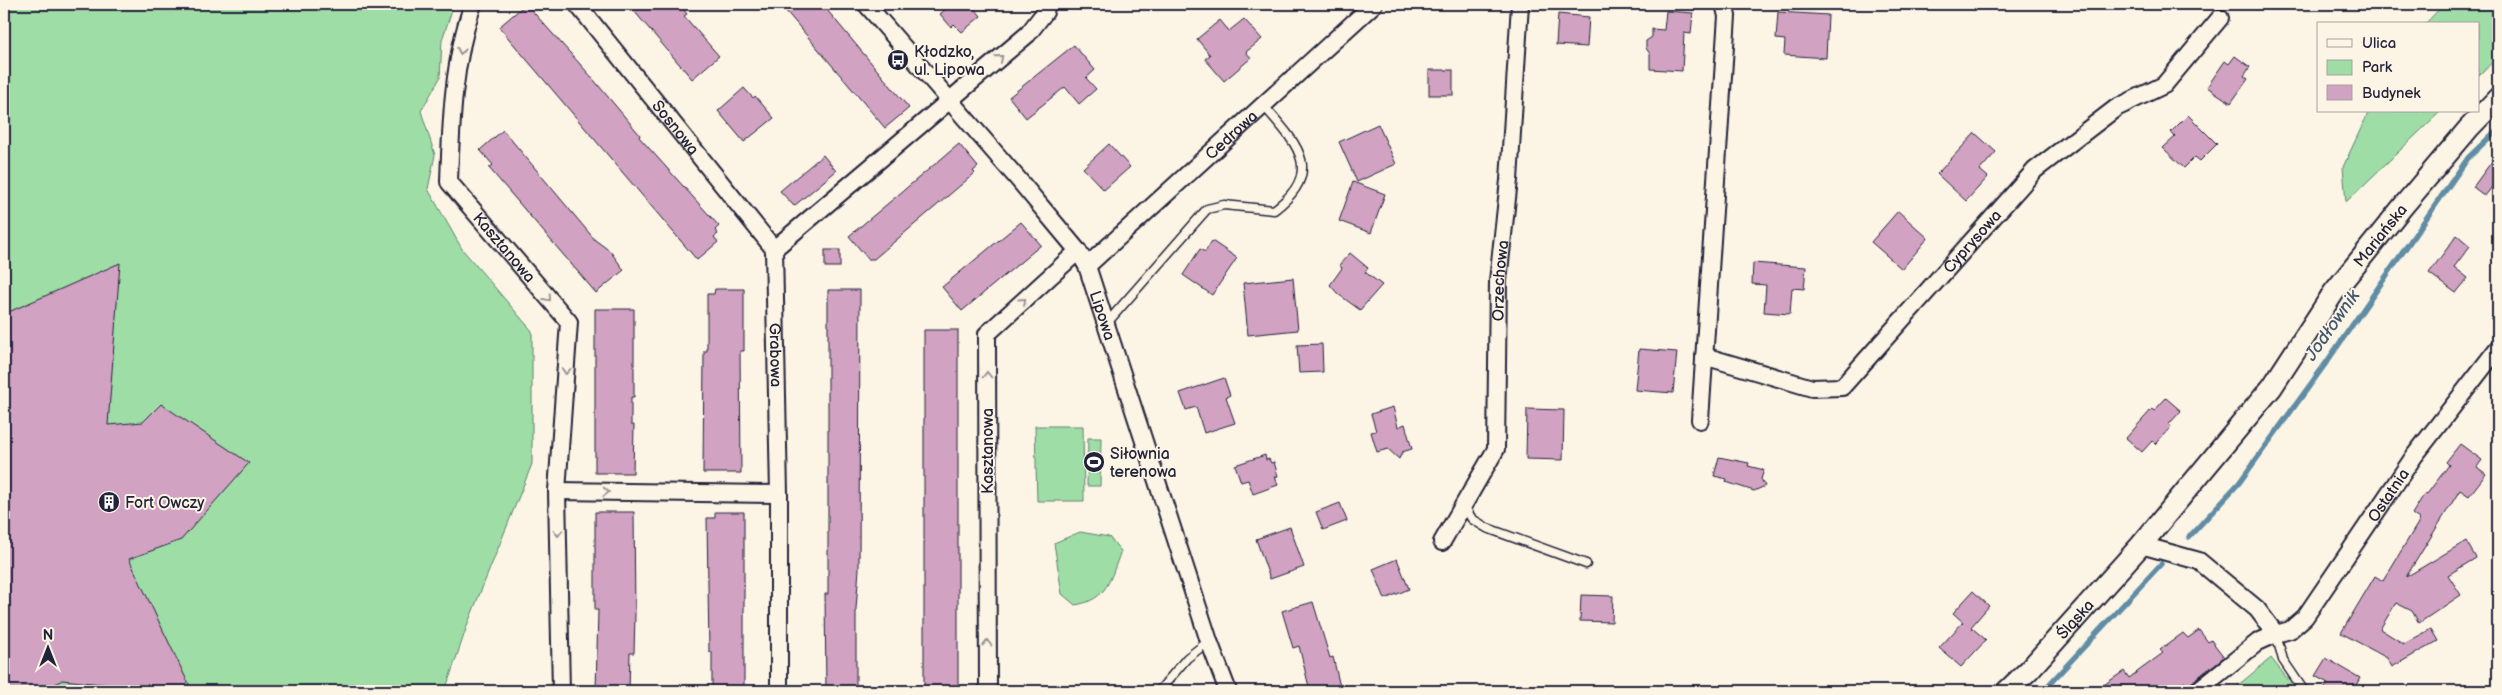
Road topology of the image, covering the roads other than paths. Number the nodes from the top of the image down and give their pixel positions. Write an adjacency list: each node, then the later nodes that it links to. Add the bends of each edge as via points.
1 (473, 4): 19 (street, Kasztanowa, one-way to 19, via 466,23 452,103 449,182 569,322)
2 (577, 4): 12 (street, Sosnowa)
3 (866, 4): 10 (street, Lipowa)
4 (1047, 4): 10 (street, one-way to 4, via 1028,34)
5 (1374, 4): 11 (street, Cedrowa)
6 (1520, 4): 21 (street, Orzechowa, via 1509,180 1498,281 1496,449)
7 (1724, 4): 17 (street, via 1727,16)
8 (2220, 18): 17 (street, Cyprysowa, via 2164,85 2116,108 2034,170 1842,387 1812,388)
9 (2498, 98): 23 (street, Mariańska, via 2469,128 2334,292 2272,387)
10 (949, 101): 12 (street); 13 (street, Lipowa)
11 (1263, 105): 14 (street, Cedrowa); 15 (lane, via 1288,133 1300,153 1304,173 1289,199 1274,210 1224,205 1206,209)
12 (774, 249): 20 (street, Grabowa)
13 (1078, 251): 14 (street, Lipowa); 29 (street, Kasztanowa, one-way to 13, via 987,334)
14 (1087, 266): 15 (street, Lipowa)
15 (1106, 324): 26 (street, Lipowa)
16 (2498, 348): 25 (street, Ostatnia, via 2415,455 2305,617 2290,630)
17 (1704, 356): 18 (street)
18 (1700, 420)
19 (557, 492): 20 (street, one-way to 20); 27 (street, Kasztanowa, one-way to 27)
20 (779, 494): 28 (street, Grabowa)
21 (1464, 506): 22 (street, Orzechowa); 24 (lane, via 1472,519 1487,528)
22 (1442, 542)
23 (2141, 545): 25 (street, via 2199,561 2257,609); 32 (street, Śląska)
24 (1586, 564)
25 (2276, 634): 33 (street, Ostatnia, via 2258,642); 34 (lane, via 2283,660)
26 (1209, 641): 30 (lane, via 1187,658); 31 (street, Lipowa)
27 (561, 691)
28 (780, 691)
29 (988, 691)
30 (1159, 691)
31 (1228, 691)
32 (2007, 691)
33 (2197, 691)
34 (2304, 691)

